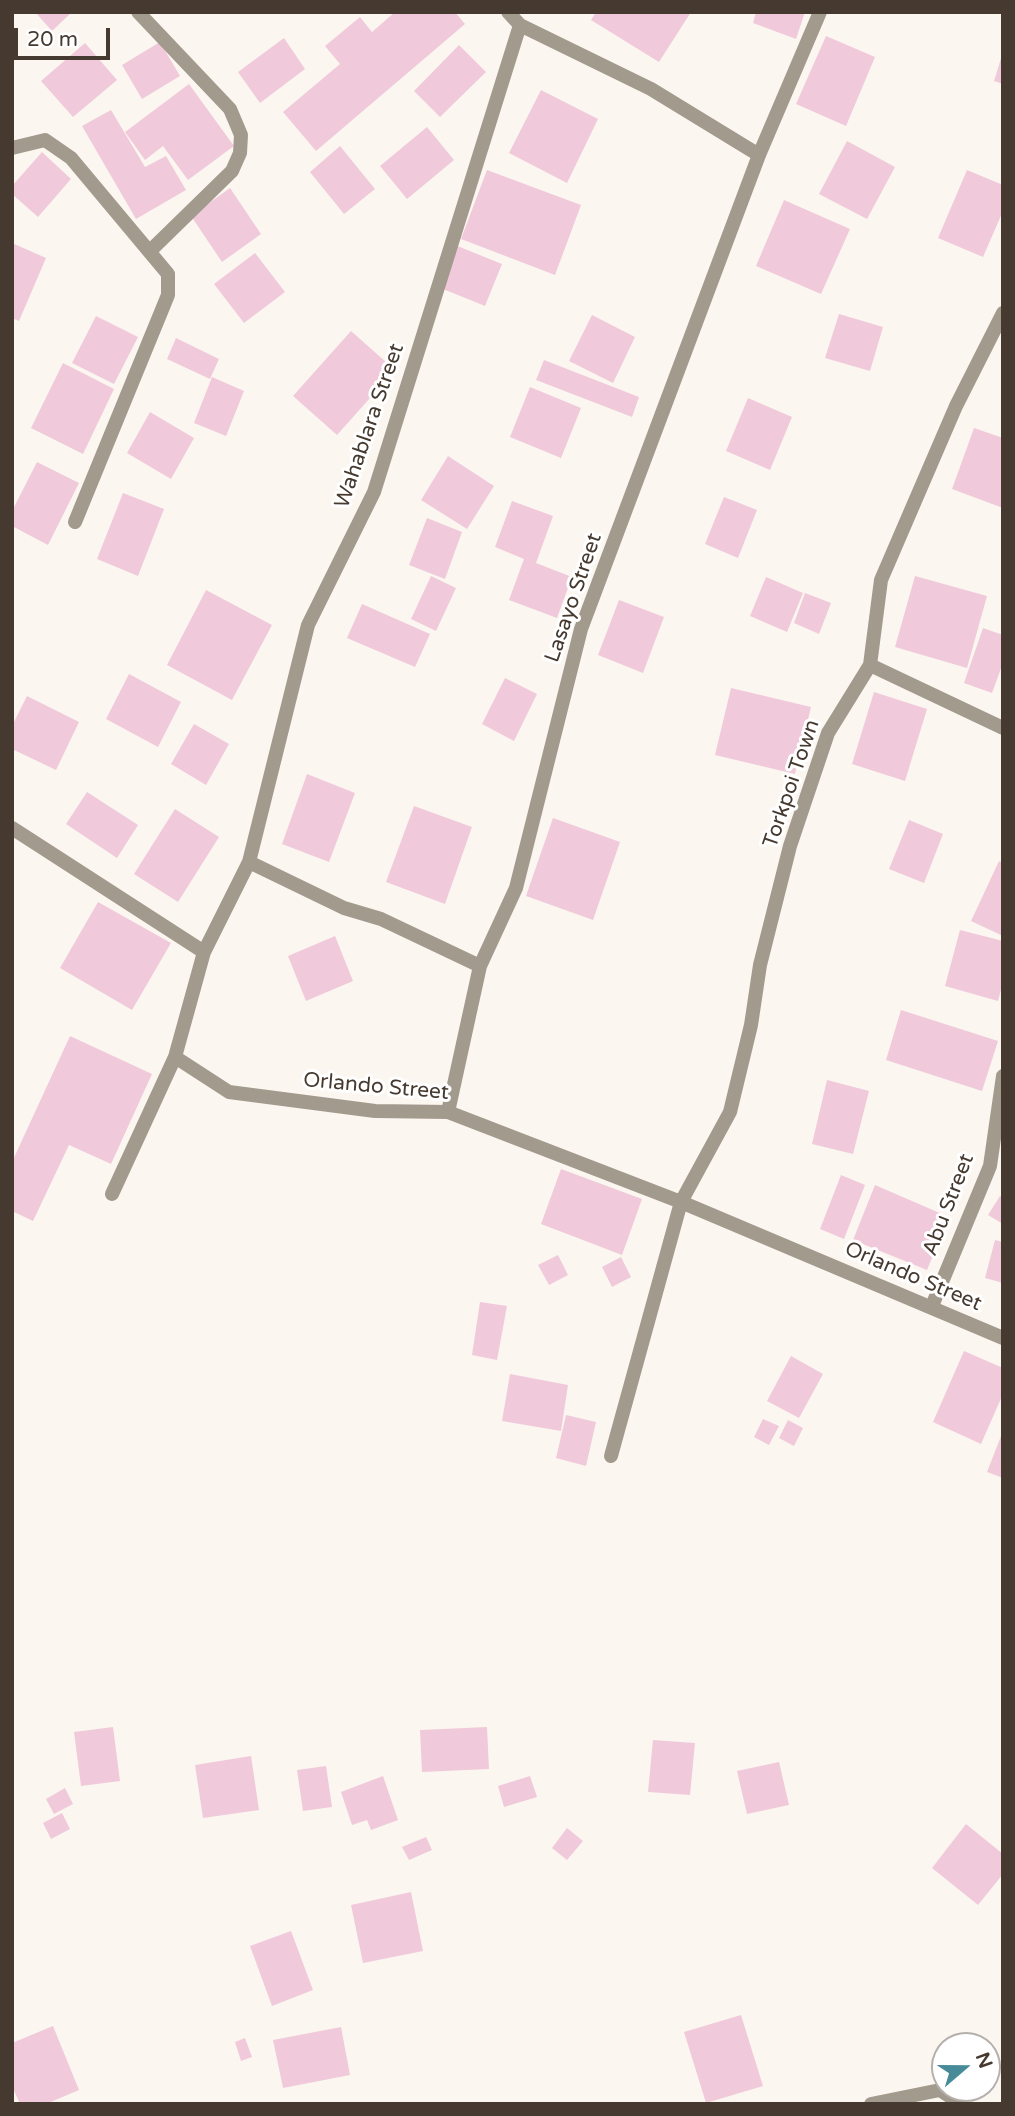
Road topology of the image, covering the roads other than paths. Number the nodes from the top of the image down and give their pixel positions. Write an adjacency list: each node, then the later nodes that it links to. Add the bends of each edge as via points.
1 (138, 12): 7 (street, via 230,109 240,135 240,153 232,171)
2 (508, 12): 4 (street)
3 (821, 12): 6 (street, Lasayo Street)
4 (520, 25): 6 (street, via 651,89); 13 (street, Wahablara Street, via 374,492 308,625)
5 (12, 148): 7 (street, via 45,140 71,158)
6 (760, 155): 15 (street, Lasayo Street, via 581,629 516,888)
7 (150, 251): 9 (street, via 168,274 168,295)
8 (1003, 313): 10 (street, Torkpoi Town, via 956,406 881,579)
9 (75, 522)
10 (870, 665): 11 (street); 20 (street, Torkpoi Town, via 828,733 790,846 730,1112)
11 (1003, 728)
12 (12, 828): 14 (street)
13 (249, 862): 14 (street, Wahablara Street); 15 (street)
14 (204, 952): 16 (street)
15 (480, 966): 18 (street, Lasayo Street)
16 (175, 1058): 18 (street, Orlando Street, via 229,1092 375,1111); 19 (street)
17 (1003, 1076): 21 (street, Abu Street, via 990,1166)
18 (448, 1112): 20 (street, Orlando Street)
19 (112, 1195)
20 (681, 1202): 21 (street, Orlando Street); 23 (street, Torkpoi Town)
21 (932, 1306): 22 (street, Orlando Street)
22 (1003, 1338)
23 (611, 1456)
24 (871, 2104): 25 (street, via 940,2091)
25 (961, 2104)

